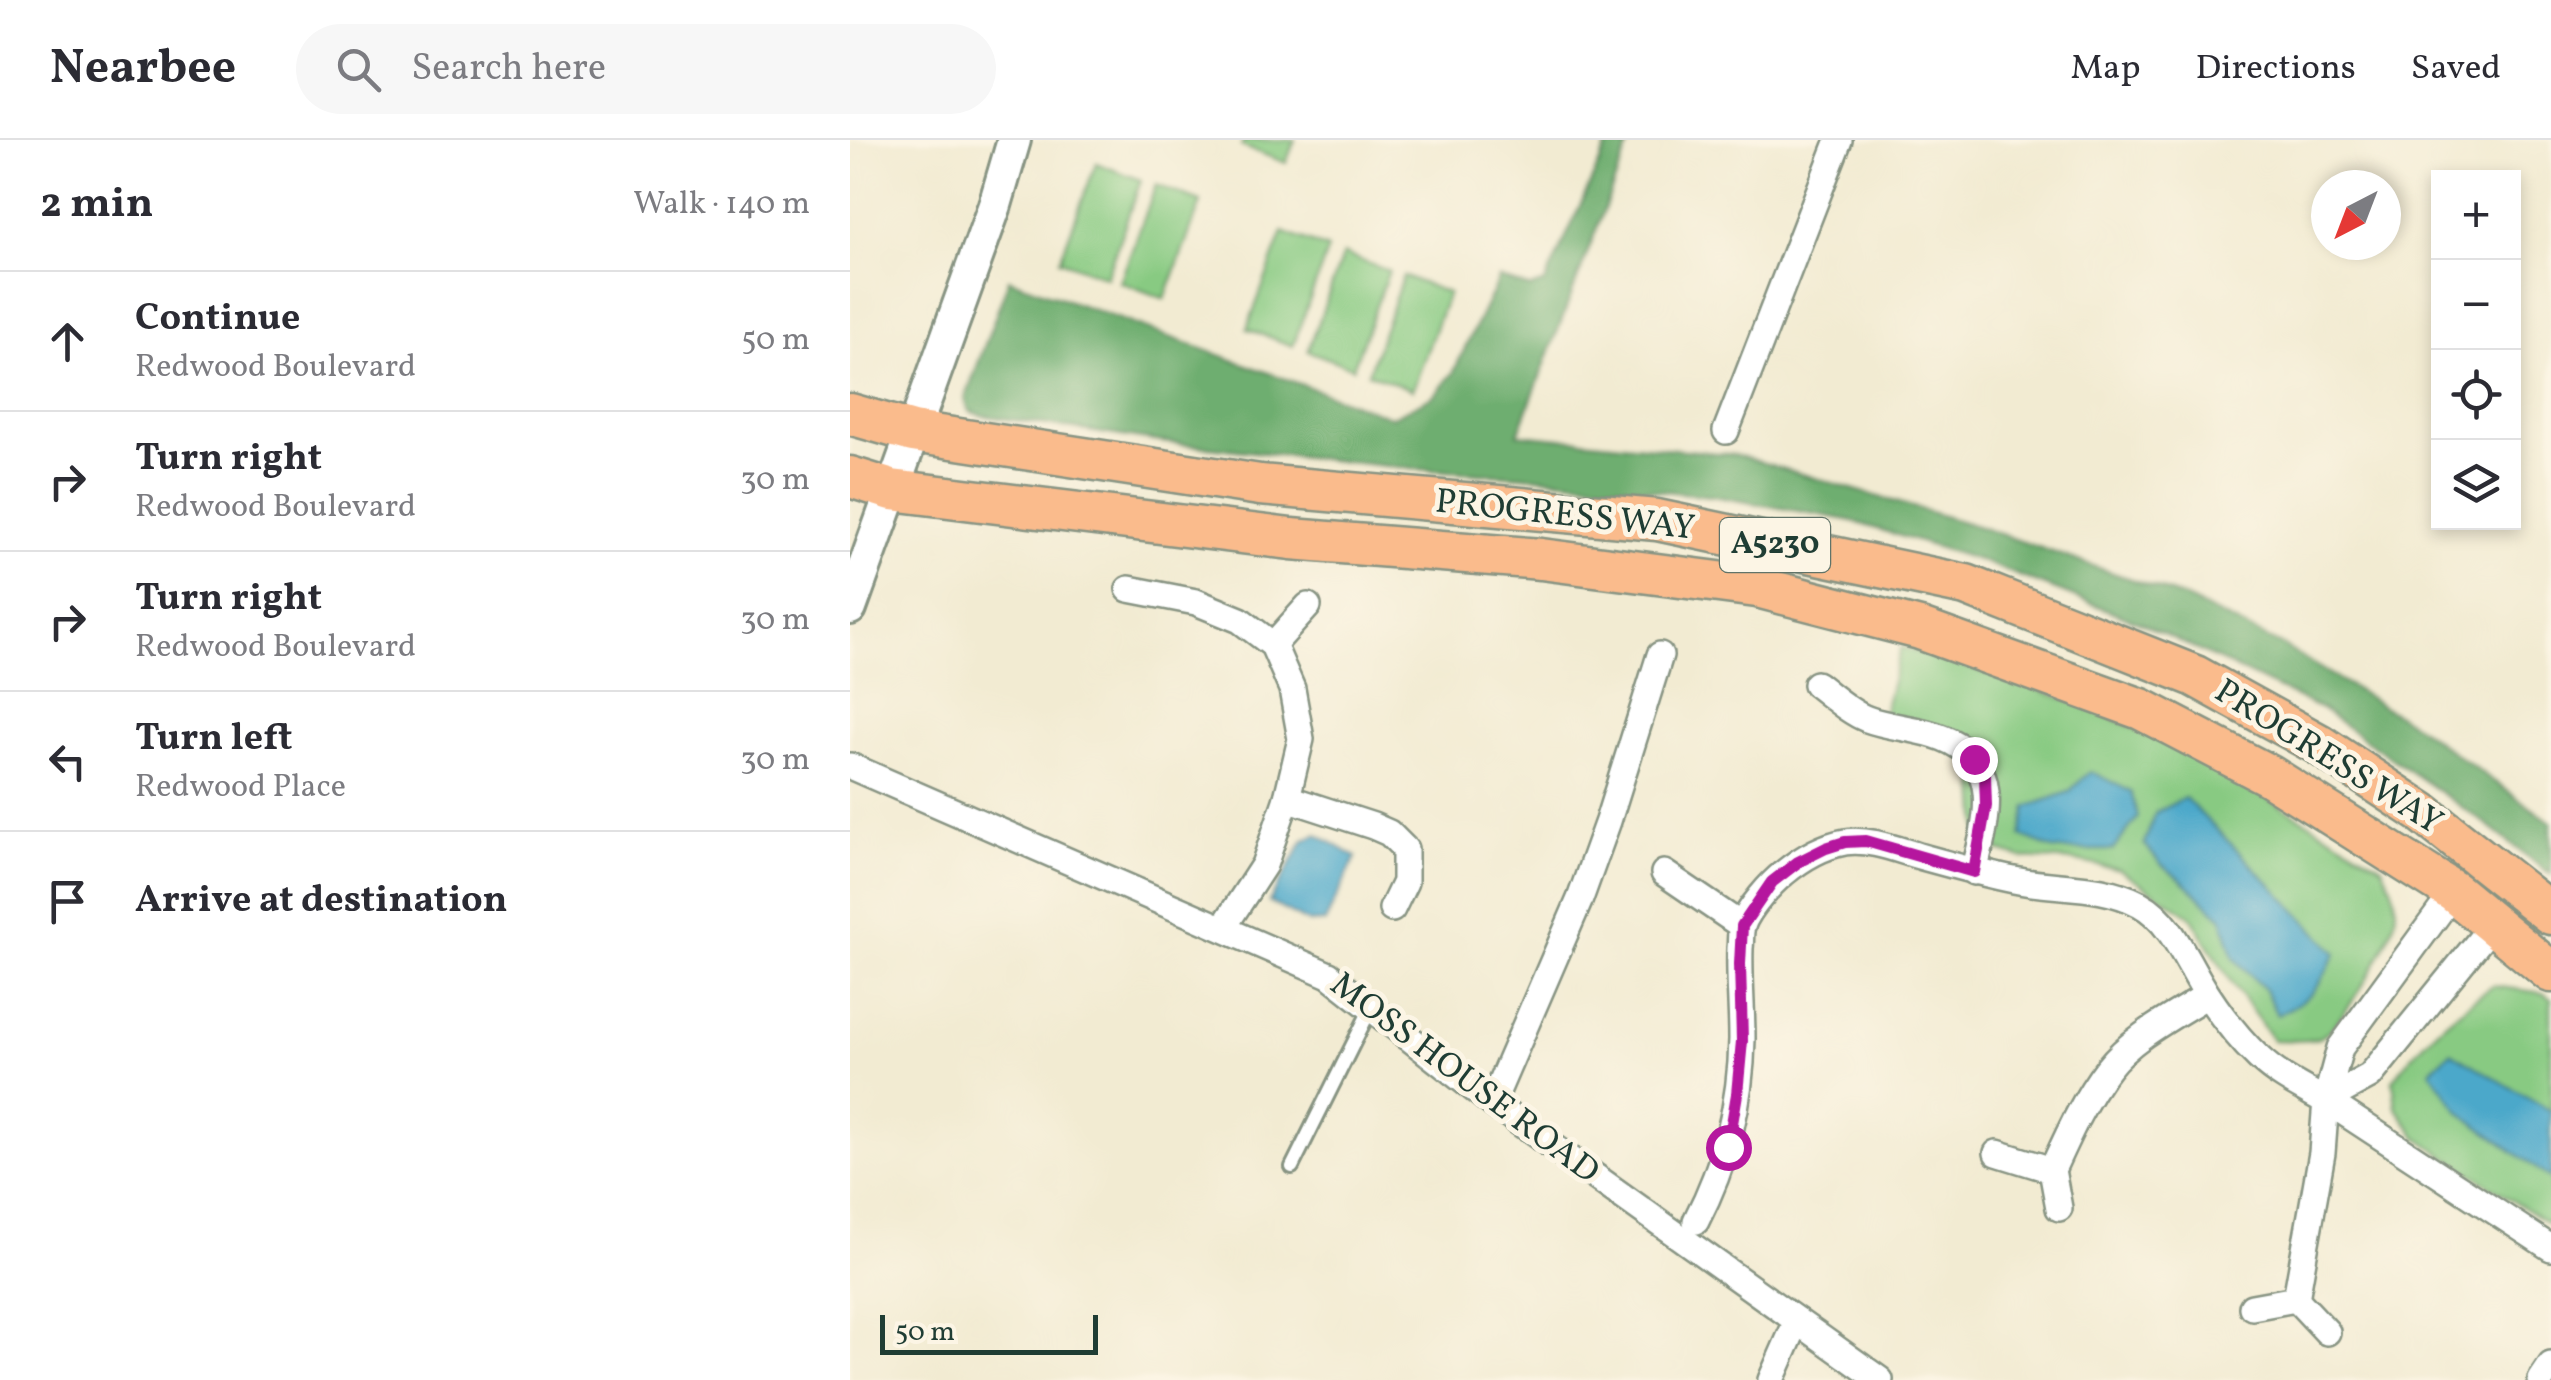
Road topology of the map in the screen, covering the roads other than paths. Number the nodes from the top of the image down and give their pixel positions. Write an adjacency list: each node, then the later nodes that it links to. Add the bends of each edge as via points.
1 (1014, 140): 4 (street)
2 (1839, 140): 5 (street)
3 (850, 414): 4 (main road, PROGRESS WAY / A5230)
4 (913, 432): 7 (street); 14 (main road, PROGRESS WAY / A5230, via 1260,485 1657,520 1966,586 2195,676)
5 (1726, 432)
6 (850, 477): 7 (main road, PROGRESS WAY / A5230)
7 (892, 490): 10 (street); 21 (main road, PROGRESS WAY / A5230, via 1757,587 1920,629 2141,709 2270,776)
8 (1129, 589): 11 (street, via 1196,602 1240,620)
9 (1308, 606): 11 (street)
10 (850, 608)
11 (1273, 644): 16 (street, via 1292,689 1301,739)
12 (1660, 655): 28 (street, via 1580,899)
13 (1816, 684): 17 (street, via 1865,718 1942,738 1974,759 1985,776 1986,806)
14 (2257, 710): 20 (main road, PROGRESS WAY / A5230, via 2422,813); 21 (main road, via 2282,745 2449,856)
15 (850, 766): 23 (street, MOSS HOUSE ROAD)
16 (1287, 798): 19 (street, via 1373,826 1405,849 1404,882); 23 (street, via 1264,865)
17 (1974, 872): 22 (street, via 1866,841 1845,842 1798,862 1772,882); 25 (street, via 2125,896 2160,920)
18 (1664, 873): 22 (street)
19 (1392, 909)
20 (2545, 909): 21 (main road, via 2502,892)
21 (2476, 914): 24 (main road, PROGRESS WAY / A5230); 27 (street, via 2370,1076); 27 (street, via 2340,1048)
22 (1742, 926): 33 (street, via 1737,1094 1728,1147)
23 (1222, 928): 26 (street, MOSS HOUSE ROAD, via 1329,975)
24 (2551, 972)
25 (2207, 994): 27 (street, via 2261,1060); 31 (street, via 2110,1066)
26 (1371, 1008): 28 (street, MOSS HOUSE ROAD); 30 (lane)
27 (2326, 1100): 34 (street); 35 (street)
28 (1492, 1103): 37 (street, MOSS HOUSE ROAD)
29 (1997, 1153): 31 (street)
30 (1292, 1166)
31 (2052, 1170): 32 (street)
32 (2059, 1208)
33 (1696, 1220)
34 (2551, 1248)
35 (2296, 1299): 36 (street); 38 (street)
36 (2252, 1307)
37 (1797, 1321): 40 (street); 41 (street, MOSS HOUSE ROAD)
38 (2327, 1332)
39 (2551, 1365): 42 (street)
40 (1771, 1380)
41 (1880, 1380)
42 (2541, 1380)

